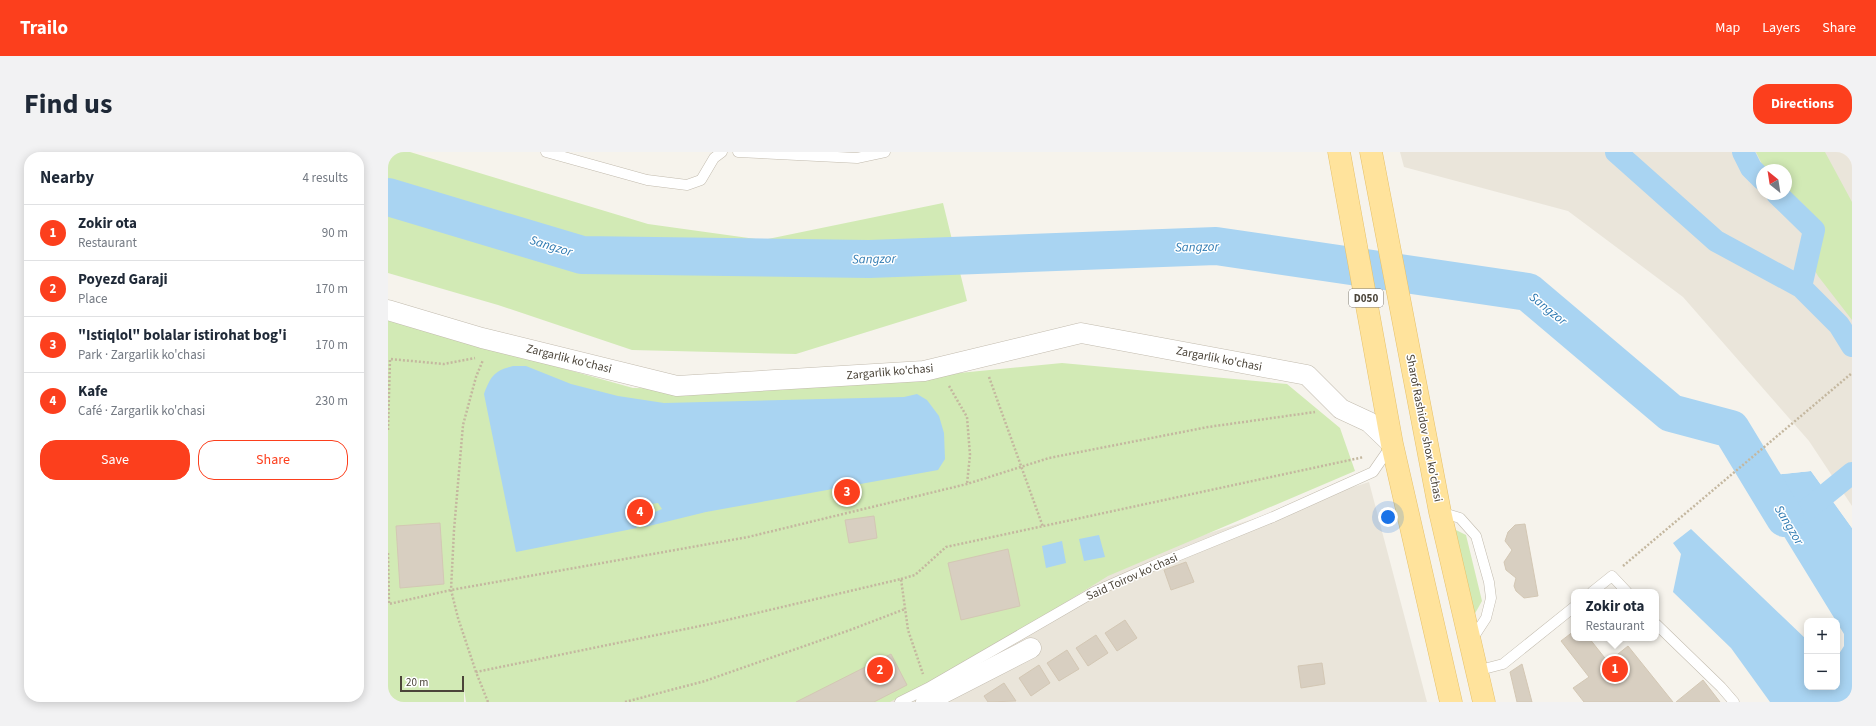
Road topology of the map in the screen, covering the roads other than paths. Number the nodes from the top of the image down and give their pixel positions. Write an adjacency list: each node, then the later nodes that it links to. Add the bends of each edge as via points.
1 (546, 152): 2 (lane, via 647,180 687,185 701,180 714,158)
2 (722, 152)
3 (738, 152): 4 (lane, via 857,158)
4 (885, 152)
5 (1340, 152): 8 (main road, D050)
6 (1371, 152): 9 (main road, Sharof Rashidov shox ko'chasi / D050)
7 (388, 310): 8 (street, Zargarlik ko'chasi, via 482,338 678,386 924,371 1081,333 1308,375 1341,409 1369,422)
8 (1392, 444): 17 (lane, Said Toirov ko'chasi, via 1373,472 1094,592); 19 (main road, D050)
9 (1440, 512): 14 (main road, Sharof Rashidov shox ko'chasi / D050); 14 (lane, via 1460,518 1476,536 1489,582 1491,598 1486,618)
10 (1596, 589): 11 (lane, via 1612,576)
11 (1624, 589)
12 (1571, 608): 16 (lane, via 1503,664)
13 (1659, 627): 21 (lane)
14 (1470, 643): 16 (main road, Sharof Rashidov shox ko'chasi / D050)
15 (1031, 648): 17 (street)
16 (1476, 671): 20 (main road, Sharof Rashidov shox ko'chasi / D050)
17 (927, 695): 18 (lane, Said Toirov ko'chasi)
18 (900, 702)
19 (1451, 702)
20 (1484, 702)
21 (1734, 702)

